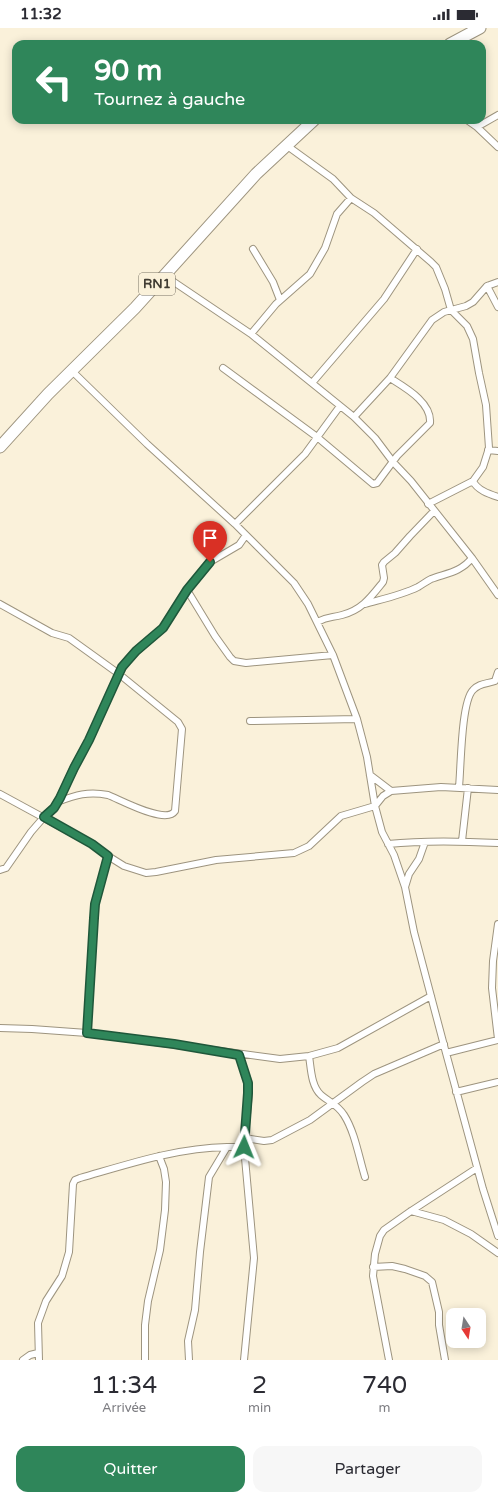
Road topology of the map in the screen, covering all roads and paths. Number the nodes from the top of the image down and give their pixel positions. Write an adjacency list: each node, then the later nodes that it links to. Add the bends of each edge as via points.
1 (480, 28): 2 (highway)
2 (458, 40)
3 (498, 115): 4 (street)
4 (486, 122)
5 (310, 124): 9 (highway, RN1)
6 (473, 124): 8 (street)
7 (482, 124): 8 (street)
8 (477, 127): 10 (street)
9 (286, 145): 11 (street, via 333,179); 14 (highway, RN1, via 235,197)
10 (498, 147)
11 (351, 198): 13 (street, via 374,213); 17 (street, via 335,219 325,248 310,274)
12 (253, 249): 17 (street, via 273,282)
13 (417, 249): 19 (street, via 436,268); 24 (street, via 384,299)
14 (165, 276): 20 (street); 22 (highway, RN1)
15 (498, 282): 16 (street)
16 (487, 286): 18 (street); 19 (street, via 473,302)
17 (280, 300): 20 (street)
18 (498, 307)
19 (451, 310): 23 (street, via 432,320); 29 (street, via 467,326 473,338 486,405)
20 (251, 334): 24 (street)
21 (223, 368): 27 (street)
22 (72, 371): 28 (highway, RN1); 36 (street)
23 (390, 378): 26 (street); 31 (street, via 416,396 430,419 428,425)
24 (312, 383): 25 (street)
25 (340, 406): 26 (street); 27 (street)
26 (354, 417): 31 (street, via 375,438)
27 (317, 437): 31 (street, via 373,484 377,483); 36 (street, via 305,454)
28 (0, 447)
29 (488, 450): 30 (street); 32 (street, via 483,467)
30 (498, 451)
31 (393, 462): 34 (street)
32 (472, 481): 33 (street, via 475,486); 34 (street)
33 (498, 497)
34 (428, 504): 35 (street)
35 (434, 511): 38 (street); 42 (street, via 384,562 383,582)
36 (235, 524): 37 (street)
37 (246, 535): 39 (street, via 239,545 210,562); 43 (street, via 294,584)
38 (472, 558): 40 (street); 42 (street, via 467,565 454,572 402,593)
39 (187, 590): 44 (street, via 215,636 234,661 246,663); 45 (street, via 163,628 128,659)
40 (498, 595)
41 (0, 604): 45 (street, via 52,633 69,638)
42 (365, 604): 43 (street, via 343,615 326,617)
43 (317, 622): 44 (street)
44 (333, 655): 47 (street)
45 (119, 674): 55 (street); 55 (street, via 182,729 174,813 156,815 100,793 77,794)
46 (498, 674): 50 (street, via 495,681 478,685 469,695)
47 (357, 719): 48 (street); 49 (street)
48 (250, 721)
49 (370, 775): 53 (street); 56 (street)
50 (459, 787): 51 (street); 53 (street, via 424,787)
51 (468, 788): 52 (street); 58 (street)
52 (498, 790)
53 (392, 791): 56 (street, via 383,796)
54 (0, 794): 57 (street)
55 (57, 802): 57 (street)
56 (375, 806): 61 (street); 62 (street, via 341,816 309,846 294,853 216,860 146,873 124,866)
57 (44, 817): 62 (street); 63 (street, via 6,868)
58 (462, 841): 59 (street); 60 (street)
59 (425, 842): 61 (street); 64 (street)
60 (498, 843)
61 (388, 844): 64 (street)
62 (108, 856): 69 (street, via 95,904)
63 (0, 870)
64 (404, 887): 66 (street)
65 (498, 924): 67 (street, via 492,972)
66 (431, 996): 71 (street); 74 (street, via 338,1048)
67 (496, 1001): 70 (street)
68 (0, 1028): 69 (street)
69 (87, 1033): 73 (street)
70 (498, 1040): 72 (street)
71 (444, 1044): 72 (street); 77 (street, via 374,1074)
72 (446, 1053): 76 (street)
73 (239, 1055): 74 (street, via 280,1060); 78 (street, via 248,1083)
74 (309, 1056): 77 (street, via 317,1090)
75 (498, 1082): 76 (street)
76 (456, 1092): 82 (street)
77 (334, 1103): 78 (street, via 310,1120 272,1140); 83 (street, via 350,1126)
78 (244, 1138): 80 (street)
79 (227, 1147): 80 (street); 81 (street, via 172,1152); 92 (street, via 209,1177 194,1310 188,1341)
80 (244, 1147): 93 (street, via 254,1258)
81 (158, 1156): 88 (street, via 75,1180 69,1252 62,1276 46,1301 38,1323); 91 (street, via 166,1182 166,1210 148,1301)
82 (477, 1168): 84 (street); 85 (street)
83 (365, 1177)
84 (411, 1211): 86 (street, via 444,1220 471,1234); 87 (street, via 382,1233)
85 (498, 1236)
86 (498, 1253)
87 (373, 1267): 94 (street); 95 (street, via 392,1266 405,1269 425,1276 432,1282)
88 (38, 1353): 89 (street); 90 (street)
89 (23, 1360)
90 (39, 1360)
91 (145, 1360)
92 (189, 1360)
93 (244, 1360)
94 (389, 1360)
95 (445, 1360)

